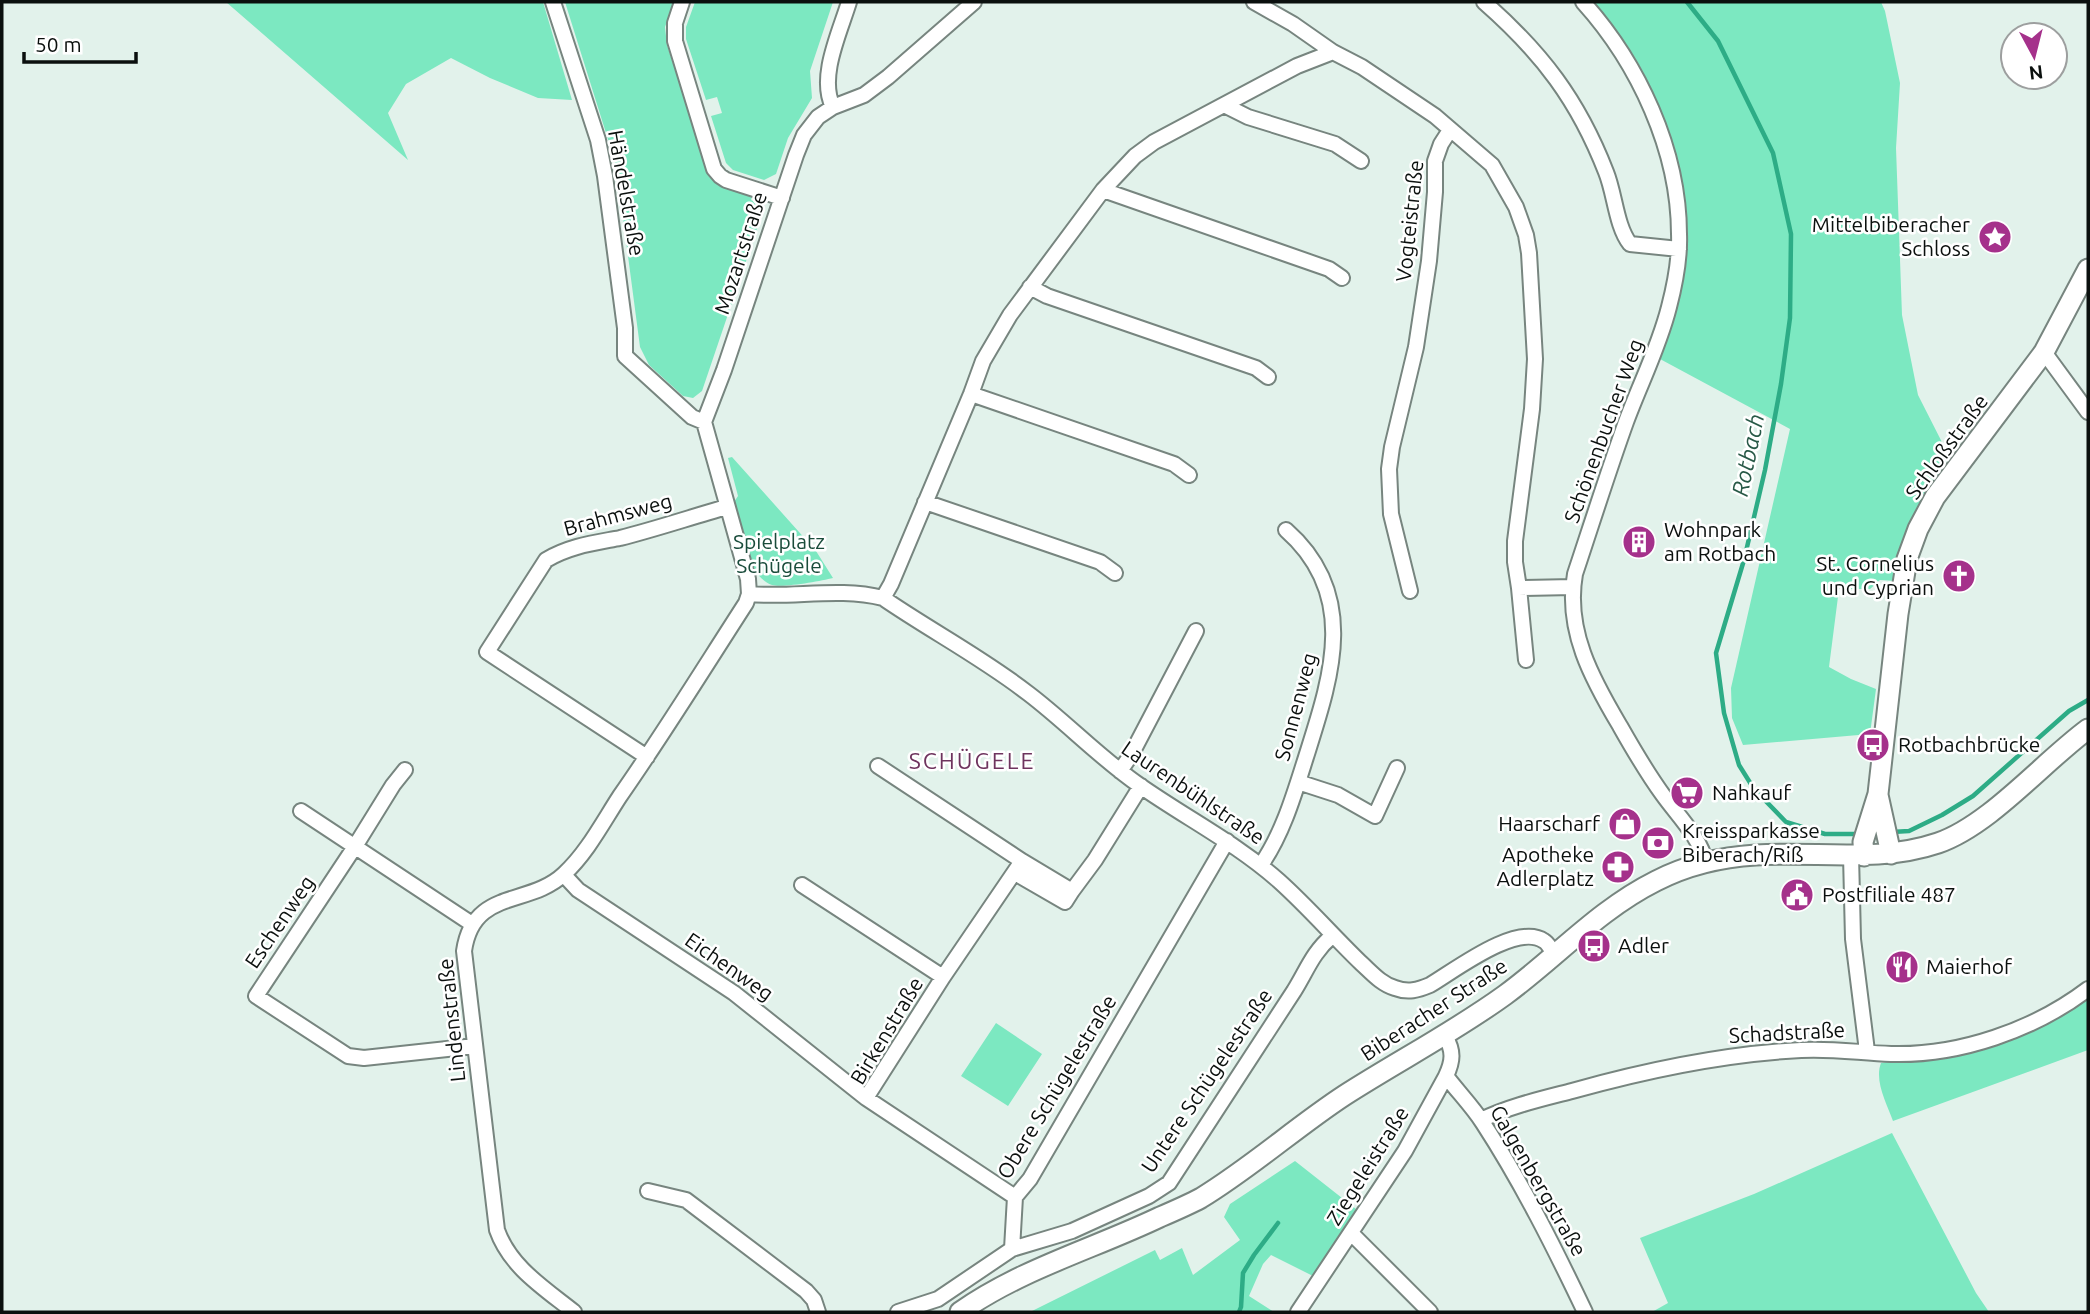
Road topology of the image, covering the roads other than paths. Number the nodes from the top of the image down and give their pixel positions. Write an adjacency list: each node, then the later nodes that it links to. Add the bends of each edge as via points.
1 (553, 2): 23 (street, Händelstraße, via 601,152 625,356 692,417)
2 (682, 2): 14 (street, via 675,41 715,169 726,180)
3 (849, 2): 10 (street, via 828,69 829,99)
4 (974, 2): 10 (street, Mozartstraße, via 888,77)
5 (1254, 2): 8 (street)
6 (1484, 2): 15 (street, via 1547,65 1582,117 1630,244)
7 (1583, 2): 15 (street, Schönenbucher Weg, via 1629,62 1653,114 1672,175)
8 (1333, 52): 9 (street); 11 (street, via 1362,67)
9 (1224, 104): 12 (street, via 1248,117 1335,144); 13 (street, via 1154,142)
10 (834, 107): 14 (street, Mozartstraße, via 818,117 804,135)
11 (1450, 130): 30 (street, via 1492,165 1521,219 1529,253 1535,383 1515,541); 31 (street, Vogteistraße, via 1435,161 1429,261 1389,469 1391,514)
12 (1361, 161)
13 (1103, 190): 17 (street, via 1329,269); 18 (street)
14 (782, 198): 23 (street, Mozartstraße)
15 (1679, 249): 29 (street, Schönenbucher Weg, via 1660,337 1626,421)
16 (2088, 269): 19 (street, Schloßstraße)
17 (1342, 278)
18 (1030, 287): 20 (street, via 1256,368); 21 (street, via 983,361)
19 (2044, 352): 22 (street); 46 (street, Schloßstraße, via 1935,498 1907,559)
20 (1268, 377)
21 (971, 394): 24 (street, via 1174,464); 25 (street)
22 (2088, 412)
23 (704, 422): 26 (street)
24 (1188, 475)
25 (925, 502): 28 (street, via 1100,562); 33 (street)
26 (727, 508): 32 (street); 37 (street, Brahmsweg, via 558,552 546,560 487,652)
27 (1286, 530): 42 (street, Sonnenweg, via 1303,545 1320,574 1334,639 1326,691)
28 (1115, 573)
29 (1573, 587): 30 (street); 48 (street, Schönenbucher Weg, via 1578,634 1590,672 1652,780 1700,844)
30 (1519, 589): 35 (street)
31 (1410, 592)
32 (749, 594): 33 (street, Laurenbühlstraße, via 846,592); 37 (street)
33 (883, 598): 41 (street, Laurenbühlstraße, via 1028,693)
34 (1196, 631): 41 (street)
35 (1526, 660)
36 (2088, 729): 46 (street, Biberacher Straße, via 1988,814 1946,840 1924,847)
37 (647, 757): 51 (street)
38 (878, 766): 50 (street)
39 (1396, 768): 42 (street, Sonnenweg, via 1375,816 1338,795)
40 (405, 770): 47 (street)
41 (1120, 771): 43 (street, Laurenbühlstraße)
42 (1298, 782): 49 (street, Sonnenweg, via 1275,845)
43 (1141, 786): 45 (street, Laurenbühlstraße); 50 (street, via 1072,891)
44 (300, 811): 47 (street)
45 (1227, 841): 49 (street, Laurenbühlstraße); 65 (street, Obere Schügelestraße, via 1030,1179)
46 (1873, 843): 48 (street, Biberacher Straße); 60 (street, via 1853,939)
47 (355, 848): 53 (street); 59 (street, Eschenweg, via 256,996 348,1056)
48 (1706, 863): 55 (street, Biberacher Straße, via 1637,891)
49 (1261, 865): 54 (street, Laurenbühlstraße)
50 (1018, 867): 56 (street, Birkenstraße)
51 (564, 875): 53 (street, via 488,910); 62 (street, Eichenweg, via 578,890 734,993)
52 (802, 885): 56 (street)
53 (472, 924): 59 (street, Lindenstraße, via 464,951)
54 (1332, 936): 55 (street, Laurenbühlstraße, via 1380,980 1392,988 1411,991 1430,985 1496,946 1526,936 1543,940); 67 (street, Untere Schügelestraße, via 1319,947 1169,1183 1072,1231)
55 (1554, 953): 58 (street, Biberacher Straße, via 1509,992)
56 (943, 977): 62 (street, Birkenstraße)
57 (2088, 989): 60 (street, Schadstraße, via 2056,1012 1985,1040 1913,1054)
58 (1445, 1036): 61 (street, Ziegeleistraße, via 1452,1054); 71 (street, Biberacher Straße, via 1343,1097 1199,1199 1047,1264)
59 (475, 1046): 68 (street, Lindenstraße, via 494,1214 502,1241 519,1266)
60 (1867, 1051): 63 (street, Schadstraße, via 1802,1049 1680,1065 1514,1106)
61 (1446, 1076): 63 (street, Galgenbergstraße); 66 (street, Ziegeleistraße, via 1405,1151)
62 (866, 1098): 65 (street, Birkenstraße)
63 (1481, 1120): 74 (street, Galgenbergstraße, via 1547,1233)
64 (648, 1191): 69 (street, via 686,1200 806,1292)
65 (1015, 1197): 67 (street, Obere Schügelestraße)
66 (1350, 1233): 72 (street, Ziegeleistraße); 73 (street)
67 (1012, 1249): 70 (street, via 938,1299)
68 (574, 1312)
69 (818, 1312)
70 (898, 1312)
71 (960, 1312)
72 (1298, 1312)
73 (1430, 1312)
74 (1585, 1312)

